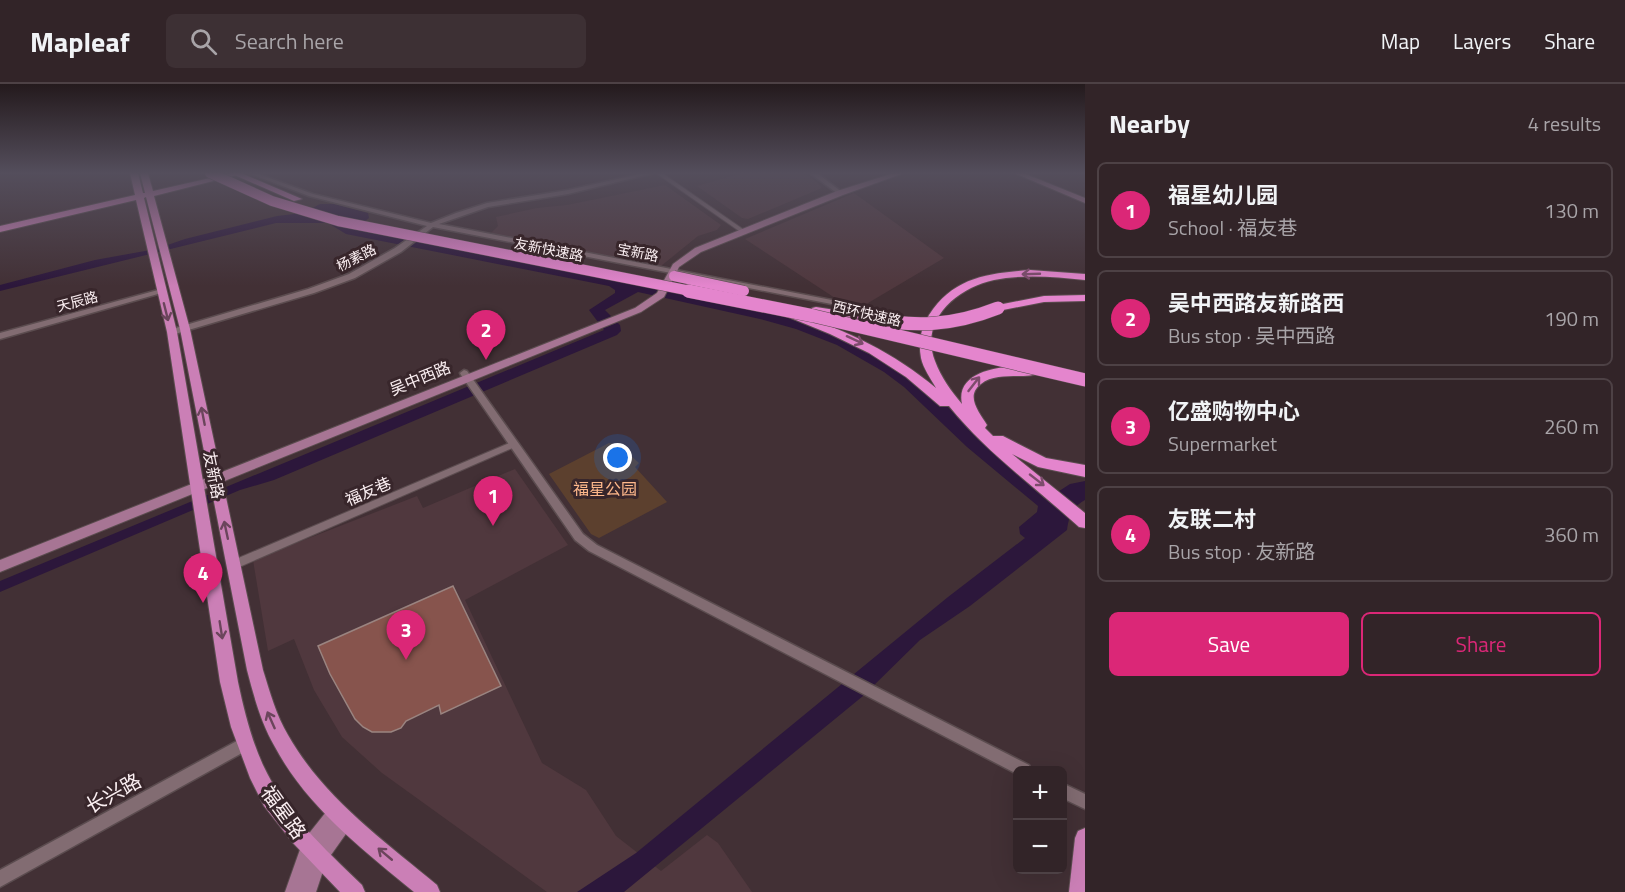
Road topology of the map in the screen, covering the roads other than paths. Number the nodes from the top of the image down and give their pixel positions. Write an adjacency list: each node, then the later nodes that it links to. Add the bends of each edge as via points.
1 (75, 211): 12 (main road)
2 (141, 211): 19 (main road, 友新路)
3 (154, 211): 25 (main road, 友新路)
4 (302, 211): 14 (highway, 友新快速路, bridge)
5 (320, 211): 14 (highway, 友新快速路)
6 (343, 211): 16 (highway)
7 (374, 211): 11 (street, 宝新路)
8 (471, 211): 11 (street, 杨素路)
9 (715, 211): 13 (street)
10 (791, 211): 13 (main road, 吴中西路)
11 (432, 225): 16 (street, 宝新路); 25 (street, 杨素路, via 352,276)
12 (0, 228)
13 (742, 230): 16 (main road, 吴中西路, via 694,252 680,262)
14 (641, 277): 16 (highway, 西环快速路, bridge); 18 (highway, 西环快速路, bridge)
15 (1085, 277): 31 (highway, one-way to 31, bridge, via 1034,274 990,279 952,294 934,312 926,338 929,363 945,393)
16 (669, 280): 18 (highway, bridge); 21 (street, 宝新路); 24 (highway, bridge); 29 (main road, 吴中西路, via 653,297 616,316); 30 (highway, 西环快速路, bridge); 31 (highway, one-way to 31, bridge, via 801,319 862,343 913,376)
17 (1085, 289): 22 (highway)
18 (732, 291): 23 (highway, 西环快速路, bridge)
19 (161, 292): 26 (main road, 友新路, one-way to 26); 27 (street, 天辰路)
20 (1085, 298): 22 (highway, via 1044,299)
21 (847, 305)
22 (1005, 306): 24 (highway, bridge, via 960,323 930,326)
23 (816, 310): 24 (highway); 28 (highway, 西环快速路, bridge)
24 (855, 316)
25 (185, 329): 26 (street, 杨素路); 34 (main road, 友新路, one-way to 25)
26 (171, 332): 35 (main road, 友新路)
27 (0, 336)
28 (1085, 373)
29 (468, 378): 32 (street); 34 (main road, 吴中西路)
30 (1085, 381): 33 (highway, one-way to 30, bridge, via 1050,465 1009,447 977,421 967,396 976,379 998,370 1023,370)
31 (978, 433): 36 (highway, one-way to 36)
32 (514, 444): 38 (street, 福友巷); 42 (street, via 579,537 593,548)
33 (1085, 471)
34 (217, 486): 35 (main road, 吴中西路); 38 (main road, 友新路, one-way to 34)
35 (198, 487): 37 (main road, 吴中西路); 39 (main road, 吴中西路); 40 (main road, 友新路, one-way to 40)
36 (1085, 522)
37 (0, 559)
38 (233, 565): 43 (main road, 友新路, one-way to 38, via 281,742 260,692)
39 (0, 566)
40 (229, 681): 41 (main road, 福星路)
41 (246, 743): 48 (main road, 福星路, via 271,800); 49 (street, 长兴路)
42 (1014, 766)
43 (299, 771): 46 (main road, 福星路)
44 (1067, 793): 45 (street)
45 (1085, 802)
46 (341, 817): 48 (main road); 53 (main road, 福星路, one-way to 46)
47 (1085, 838): 54 (main road)
48 (314, 852): 50 (main road); 51 (main road); 52 (main road, 福星路)
49 (0, 879)
50 (294, 892)
51 (307, 892)
52 (355, 892)
53 (429, 892)
54 (1079, 892)

